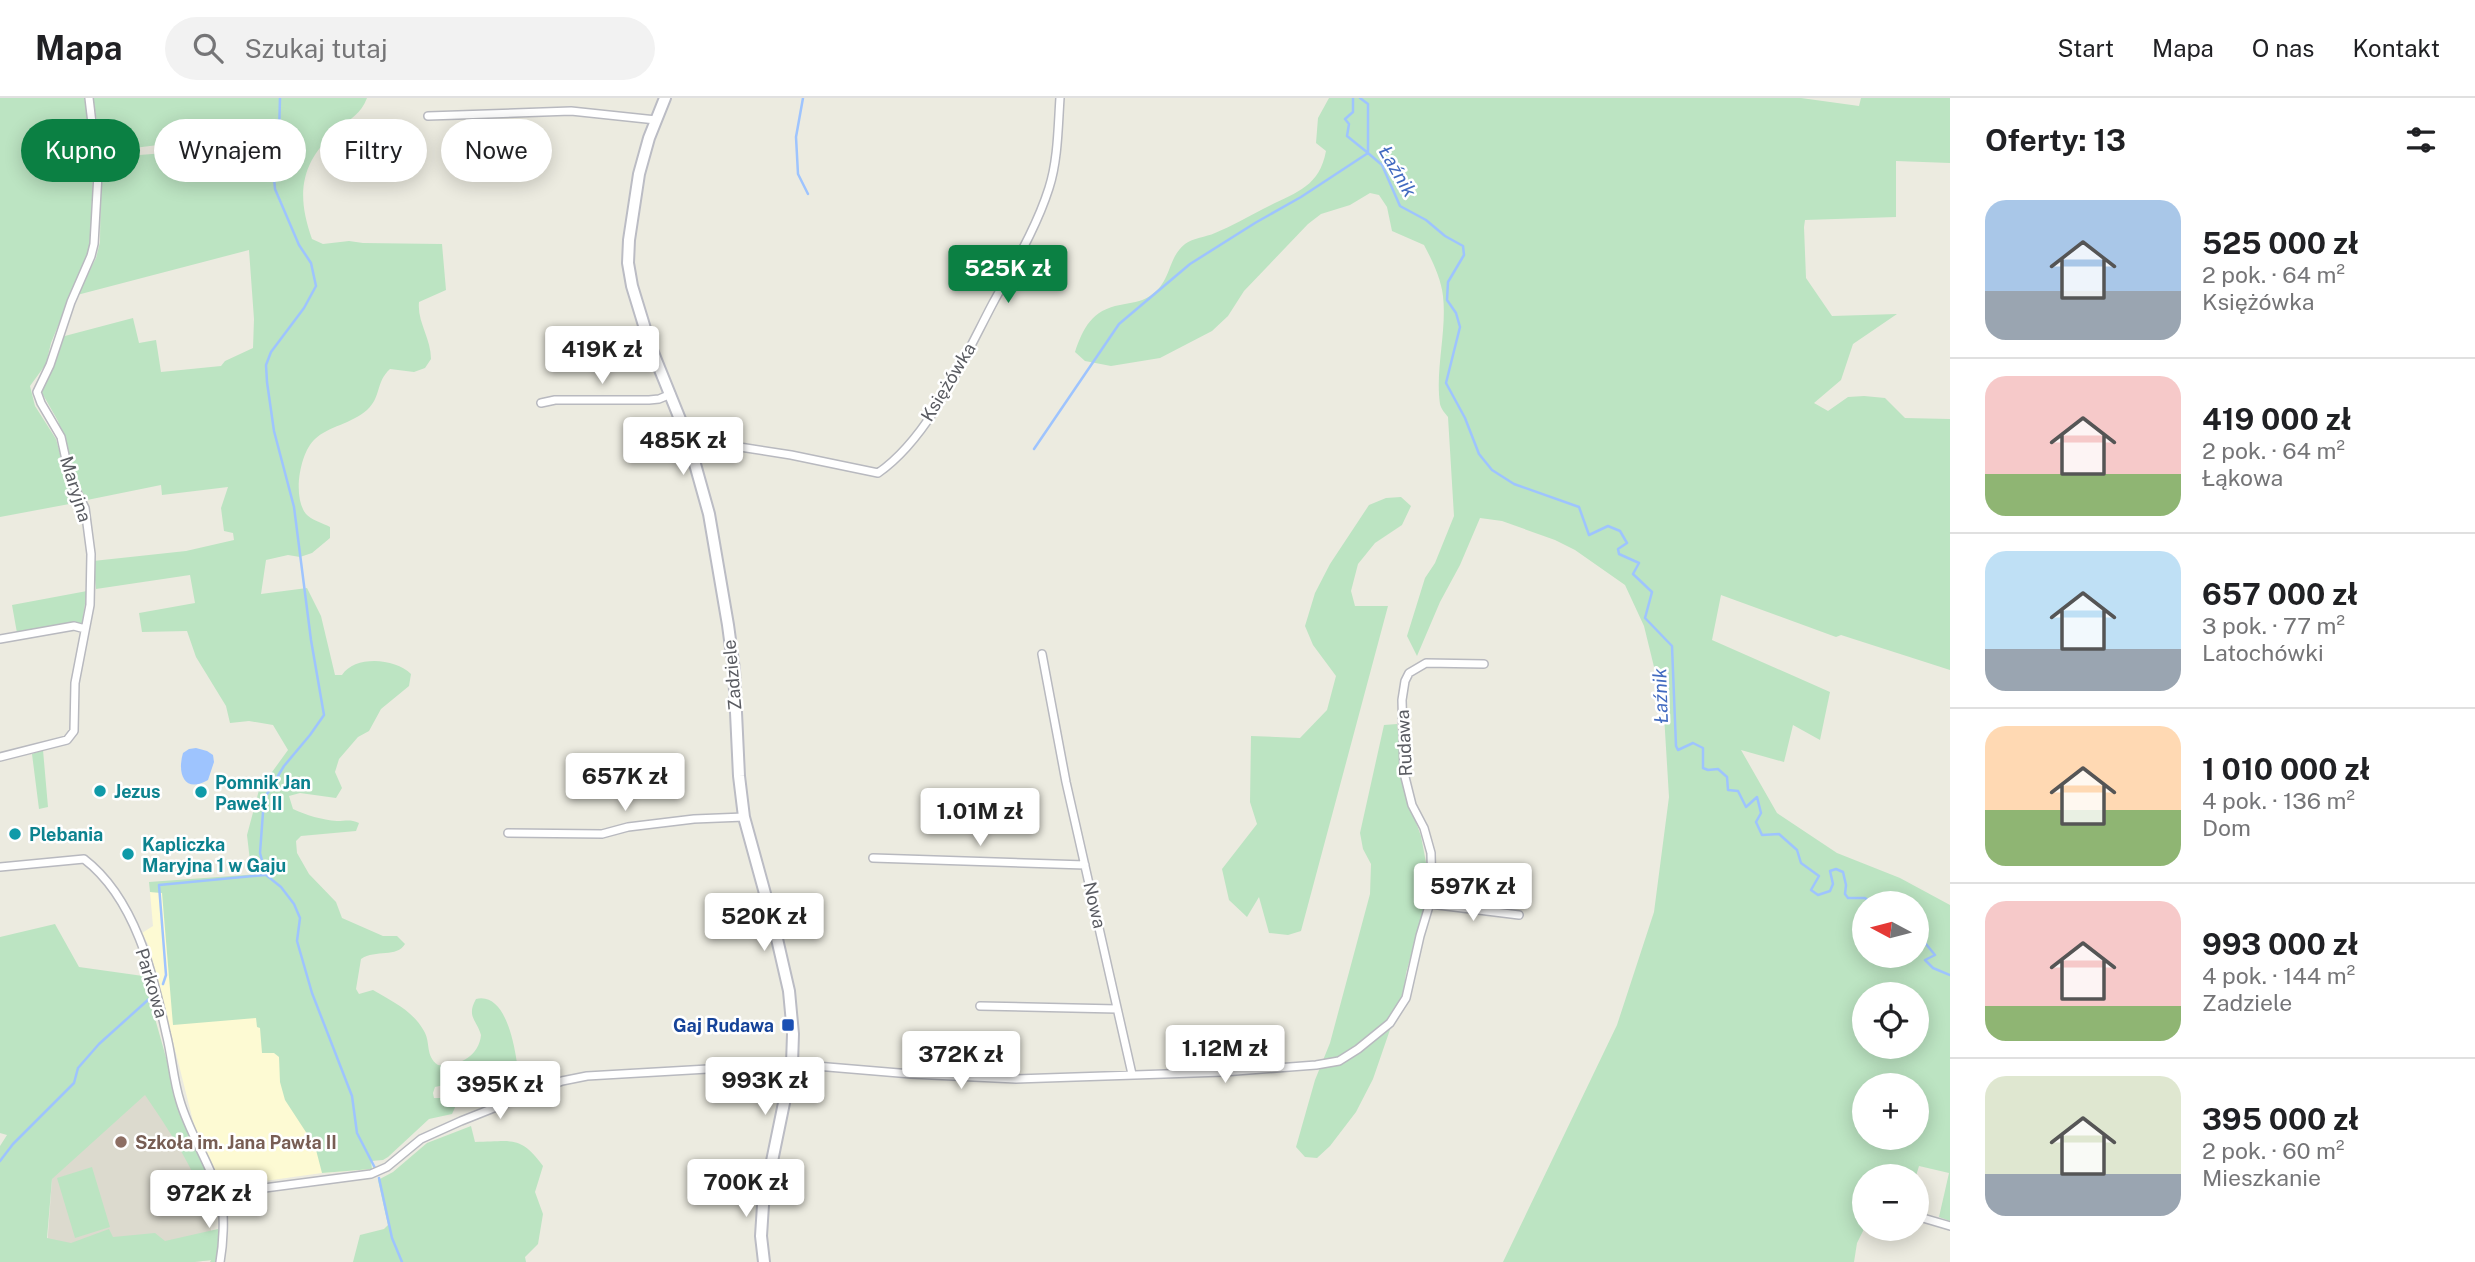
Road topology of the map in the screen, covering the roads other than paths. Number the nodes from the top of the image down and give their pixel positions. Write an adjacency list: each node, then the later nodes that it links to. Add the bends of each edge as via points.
1 (89, 98): 9 (street, Maryjna, via 98,174 94,244 37,392 61,437 70,478 85,508 92,563)
2 (665, 98): 5 (street, Zadziele)
3 (1060, 98): 8 (street, Księżówka, via 1049,186 1033,229 953,380 897,460 878,474)
4 (428, 116): 5 (street, via 571,111)
5 (656, 120): 6 (street, Zadziele, via 639,174 628,263 650,345)
6 (671, 394): 7 (street, via 649,400); 8 (street, Zadziele)
7 (541, 403)
8 (688, 439): 14 (street, Zadziele, via 709,514 728,625)
9 (85, 629): 10 (street, via 74,626); 13 (street, Maryjna, via 75,683 74,734 67,740)
10 (0, 639)
11 (1042, 654): 17 (street, Nowa)
12 (1484, 664): 19 (street, Rudawa, via 1426,663 1409,673 1403,688 1404,773 1431,853)
13 (0, 757)
14 (744, 817): 15 (street, via 694,819 602,834); 23 (street, Zadziele, via 785,974 793,1024)
15 (508, 833)
16 (873, 858): 17 (street)
17 (1085, 865): 22 (street, Nowa)
18 (0, 867): 25 (street, Parkowa, via 84,859 109,885 144,950 167,1033 179,1100)
19 (1430, 904): 20 (street); 24 (street, Rudawa, via 1406,998 1390,1023 1339,1061 1223,1072)
20 (1519, 915)
21 (980, 1006): 22 (street)
22 (1117, 1009): 24 (street, Nowa)
23 (792, 1064): 24 (street, Rudawa, via 1016,1079); 25 (street, Rudawa, via 587,1076 421,1139 371,1174); 29 (street, Zadziele, via 763,1205)
24 (1132, 1074)
25 (220, 1198): 28 (street, via 225,1239)
26 (1929, 1220): 27 (street)
27 (1950, 1226)
28 (220, 1262)
29 (764, 1262)

